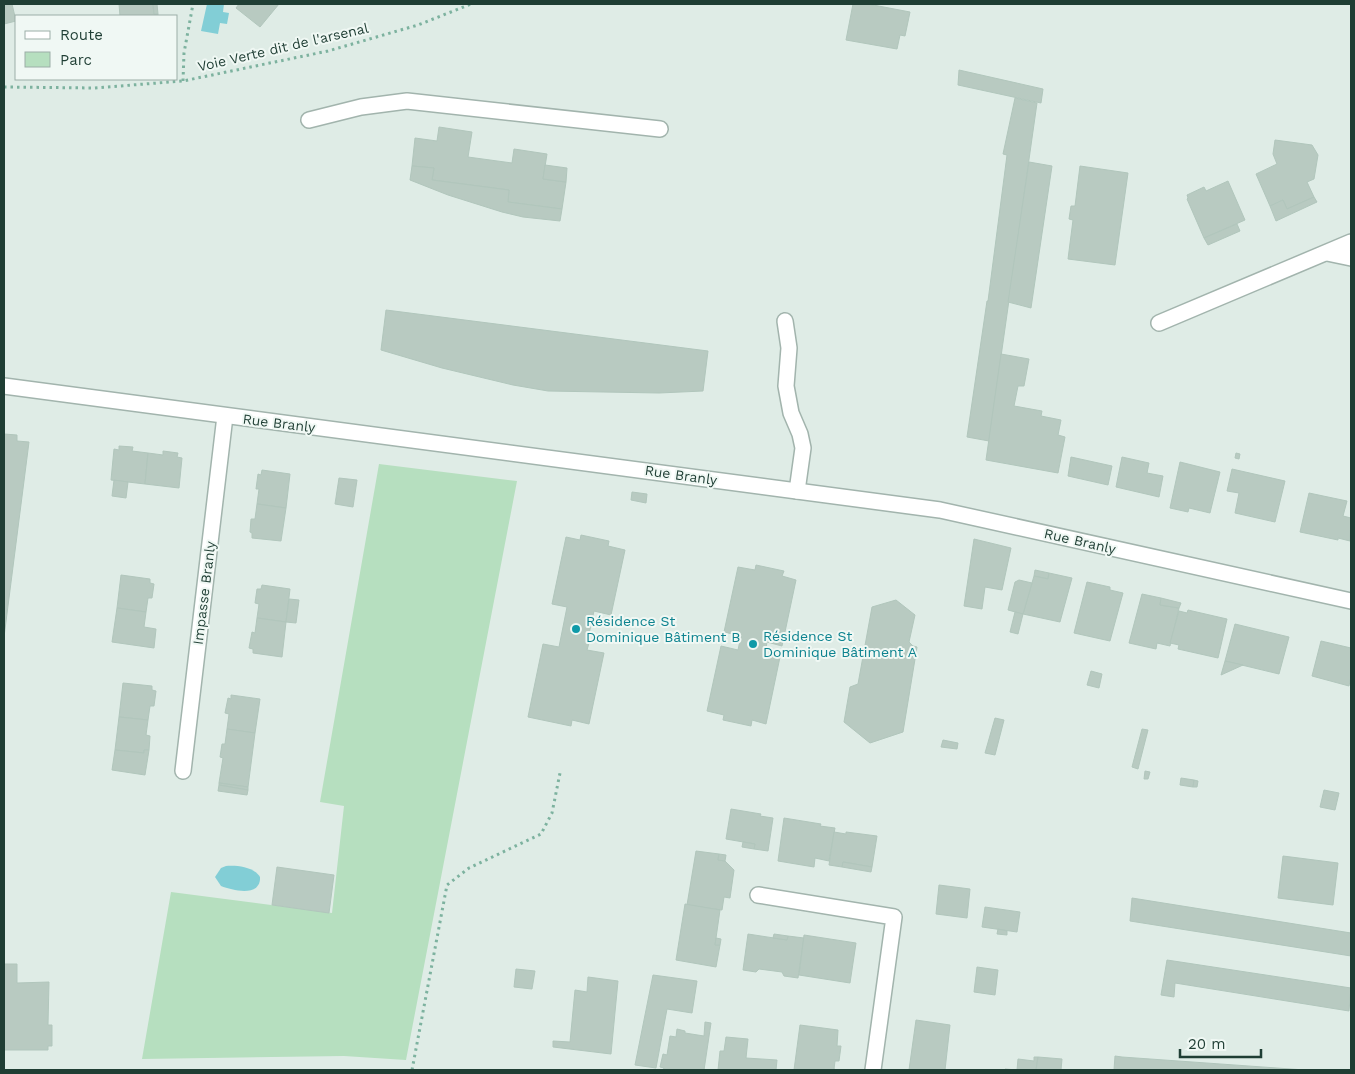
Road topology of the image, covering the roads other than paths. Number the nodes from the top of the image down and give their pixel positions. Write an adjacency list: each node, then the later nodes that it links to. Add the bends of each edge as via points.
1 (309, 120): 2 (street, via 361,107 407,101)
2 (660, 129)
3 (1351, 242): 4 (street)
4 (1326, 253): 5 (street); 7 (street)
5 (1351, 258)
6 (785, 321): 10 (street, via 790,348 786,386 803,448)
7 (1159, 323)
8 (4, 386): 9 (street, Rue Branly)
9 (225, 416): 10 (street, Rue Branly); 12 (street, Impasse Branly)
10 (797, 491): 11 (street, Rue Branly, via 940,510)
11 (1351, 601)
12 (183, 770)
13 (758, 895): 14 (street, via 894,917)
14 (873, 1070)

